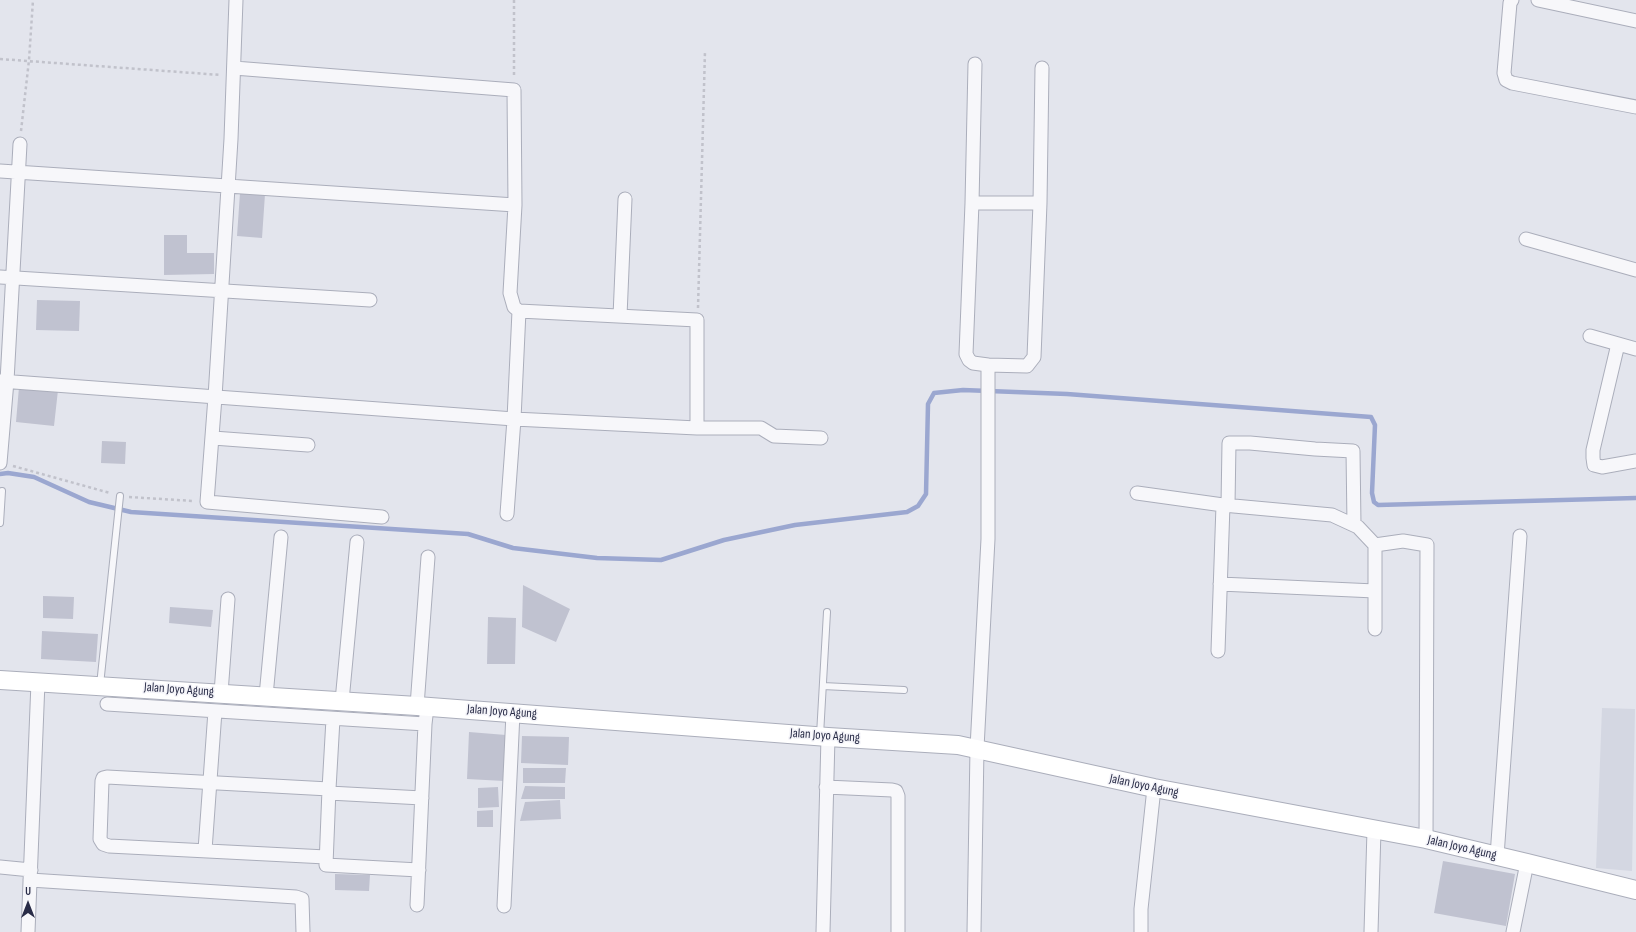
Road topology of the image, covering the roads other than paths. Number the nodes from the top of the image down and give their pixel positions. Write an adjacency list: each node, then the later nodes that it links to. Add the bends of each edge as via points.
1 (236, 0): 7 (street)
2 (1512, 0): 8 (street, via 1504,73 1506,80)
3 (1538, 0): 4 (street)
4 (1636, 20)
5 (975, 64): 14 (street)
6 (1042, 68): 15 (street)
7 (234, 72): 12 (street); 16 (street, via 514,90)
8 (1636, 107)
9 (20, 144): 11 (street)
10 (0, 171): 11 (street)
11 (19, 173): 12 (street); 19 (street)
12 (227, 187): 16 (street); 20 (street)
13 (625, 199): 23 (street)
14 (972, 203): 15 (street); 27 (street, via 966,354 973,363)
15 (1040, 203): 27 (street, via 1034,357 1027,366)
16 (515, 205): 22 (street, via 510,293 514,307)
17 (1526, 239): 18 (street)
18 (1636, 270)
19 (7, 277): 20 (street); 28 (street)
20 (221, 292): 21 (street); 29 (street)
21 (370, 300)
22 (519, 311): 23 (street); 30 (street)
23 (620, 316): 31 (street, via 697,320)
24 (1590, 336): 25 (street)
25 (1618, 344): 26 (street); 35 (street, via 1593,450 1594,465 1602,467)
26 (1636, 349)
27 (988, 365): 71 (street, via 988,539)
28 (4, 381): 29 (street); 36 (street)
29 (215, 397): 30 (street); 32 (street)
30 (514, 419): 31 (street); 41 (street)
31 (698, 428): 33 (street, via 761,428 774,436)
32 (213, 438): 34 (street); 42 (street, via 207,502)
33 (821, 438)
34 (308, 445)
35 (1636, 461)
36 (0, 463)
37 (2, 491): 43 (lane)
38 (1137, 494): 40 (street)
39 (120, 499): 58 (lane)
40 (1226, 505): 44 (street, via 1332,515); 44 (street, via 1229,443 1353,451); 50 (street)
41 (507, 514)
42 (382, 517)
43 (0, 523)
44 (1354, 525): 48 (street)
45 (1520, 536): 80 (street)
46 (281, 537): 62 (street)
47 (357, 542): 63 (street)
48 (1375, 545): 51 (street); 78 (street, via 1404,541 1428,545)
49 (428, 557): 65 (street)
50 (1220, 584): 51 (street); 55 (street)
51 (1375, 591): 54 (street)
52 (228, 599): 61 (street)
53 (827, 612): 59 (lane)
54 (1375, 629)
55 (1218, 651)
56 (0, 680): 57 (main road, Jalan Joyo Agung)
57 (38, 682): 58 (main road, Jalan Joyo Agung); 85 (street)
58 (100, 685): 61 (main road, Jalan Joyo Agung)
59 (823, 686): 60 (lane); 70 (lane)
60 (904, 690)
61 (221, 693): 62 (main road, Jalan Joyo Agung)
62 (266, 696): 63 (main road, Jalan Joyo Agung)
63 (342, 701): 65 (main road, Jalan Joyo Agung)
64 (107, 704): 66 (street)
65 (422, 706): 67 (main road, Jalan Joyo Agung); 69 (street)
66 (215, 711): 68 (street); 72 (street)
67 (513, 713): 70 (main road, Jalan Joyo Agung); 88 (street)
68 (333, 718): 69 (street); 75 (street)
69 (425, 724): 76 (street)
70 (824, 737): 71 (main road, Jalan Joyo Agung); 73 (street)
71 (977, 748): 74 (main road, Jalan Joyo Agung); 93 (street)
72 (209, 783): 75 (street); 79 (street); 79 (street, via 107,777 102,781 100,839 103,844)
73 (826, 787): 91 (street); 92 (street, via 896,791)
74 (1154, 788): 77 (main road, Jalan Joyo Agung); 94 (street, via 1141,908)
75 (328, 791): 76 (street); 81 (street)
76 (422, 798): 84 (street)
77 (1374, 830): 78 (main road, Jalan Joyo Agung); 95 (street)
78 (1426, 840): 80 (main road, Jalan Joyo Agung)
79 (206, 850): 81 (street)
80 (1497, 856): 82 (main road, Jalan Joyo Agung)
81 (326, 857): 84 (street, via 326,865)
82 (1527, 863): 86 (main road, Jalan Joyo Agung); 96 (street)
83 (0, 867): 85 (street)
84 (419, 870): 87 (street)
85 (30, 875): 89 (street); 90 (street, via 296,897 302,899)
86 (1636, 890)
87 (417, 905)
88 (504, 906)
89 (28, 932)
90 (303, 932)
91 (823, 932)
92 (898, 932)
93 (974, 932)
94 (1141, 932)
95 (1371, 932)
96 (1513, 932)

